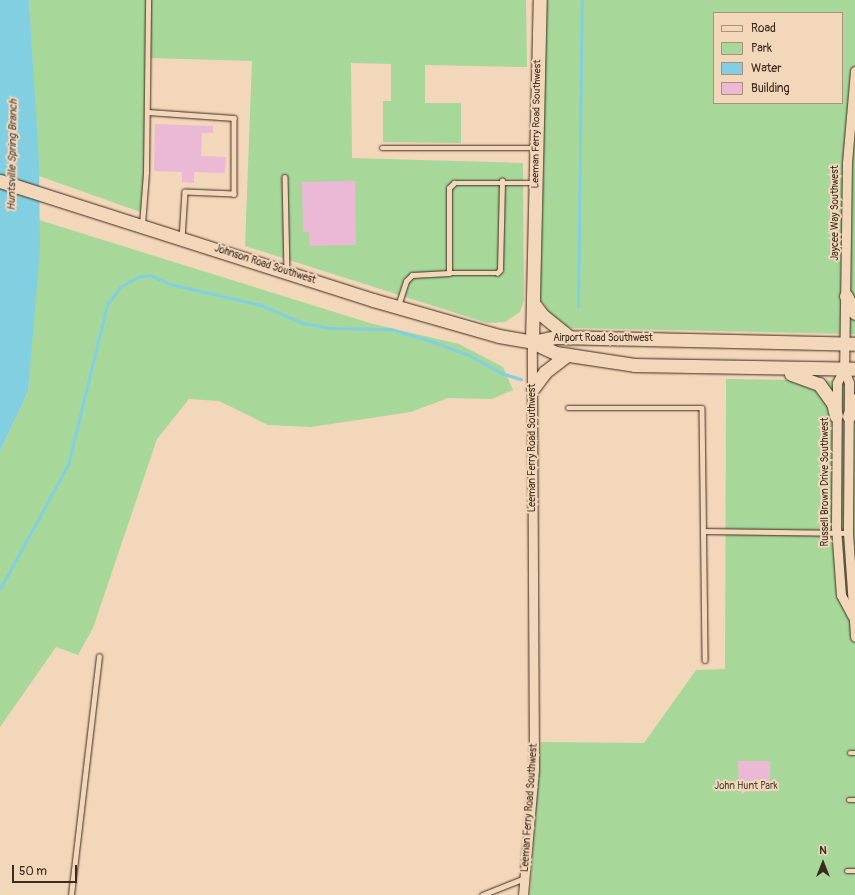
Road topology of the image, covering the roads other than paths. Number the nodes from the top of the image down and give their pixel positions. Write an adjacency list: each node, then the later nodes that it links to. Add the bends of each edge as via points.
1 (148, 0): 4 (lane)
2 (540, 0): 6 (street, Leeman Ferry Road Southwest)
3 (855, 71): 15 (street, Jaycee Way Southwest, via 847,162)
4 (148, 112): 11 (lane); 12 (lane, via 234,118 234,194 185,192)
5 (382, 148): 6 (lane)
6 (537, 148): 10 (street, Leeman Ferry Road Southwest)
7 (285, 177): 13 (lane)
8 (0, 181): 11 (street, Johnson Road Southwest)
9 (502, 181): 10 (lane); 14 (lane, via 467,181 454,183 449,188); 14 (lane, via 500,270 497,274)
10 (536, 183): 16 (street, Leeman Ferry Road Southwest)
11 (142, 225): 12 (street, Johnson Road Southwest)
12 (182, 238): 13 (street, Johnson Road Southwest)
13 (287, 272): 17 (street, Johnson Road Southwest)
14 (449, 274): 17 (lane, via 412,275 406,281)
15 (846, 296): 18 (street); 22 (street, Jaycee Way Southwest)
16 (533, 303): 19 (street, via 542,315); 20 (street, Leeman Ferry Road Southwest)
17 (397, 307): 20 (street, Johnson Road Southwest)
18 (855, 313)
19 (570, 338): 20 (street, Airport Road Southwest); 22 (street, Airport Road Southwest)
20 (532, 342): 21 (street, Airport Road Southwest); 24 (street, Leeman Ferry Road Southwest)
21 (567, 355): 23 (street, Airport Road Southwest, via 634,365); 24 (street, via 545,372)
22 (849, 357): 23 (street, Airport Road Southwest); 27 (street, Russell Brown Drive Southwest, via 837,383)
23 (770, 369): 27 (street, via 819,384)
24 (533, 388): 39 (street, Leeman Ferry Road Southwest, via 534,768)
25 (855, 400): 27 (street)
26 (568, 408): 28 (lane, via 702,408)
27 (843, 416): 29 (street, Russell Brown Drive Southwest); 30 (street, Russell Brown Drive Southwest)
28 (704, 531): 29 (lane); 34 (lane)
29 (836, 533): 30 (lane); 31 (street, Russell Brown Drive Southwest, via 841,595)
30 (848, 533): 31 (street, Russell Brown Drive Southwest)
31 (852, 617): 32 (street, Russell Brown Drive Southwest)
32 (855, 637)
33 (99, 657): 40 (lane)
34 (705, 660)
35 (849, 800): 36 (lane)
36 (855, 800)
37 (847, 871): 38 (lane)
38 (855, 871)
39 (525, 878): 41 (lane); 42 (street, Leeman Ferry Road Southwest)
40 (71, 895)
41 (482, 895)
42 (523, 895)

